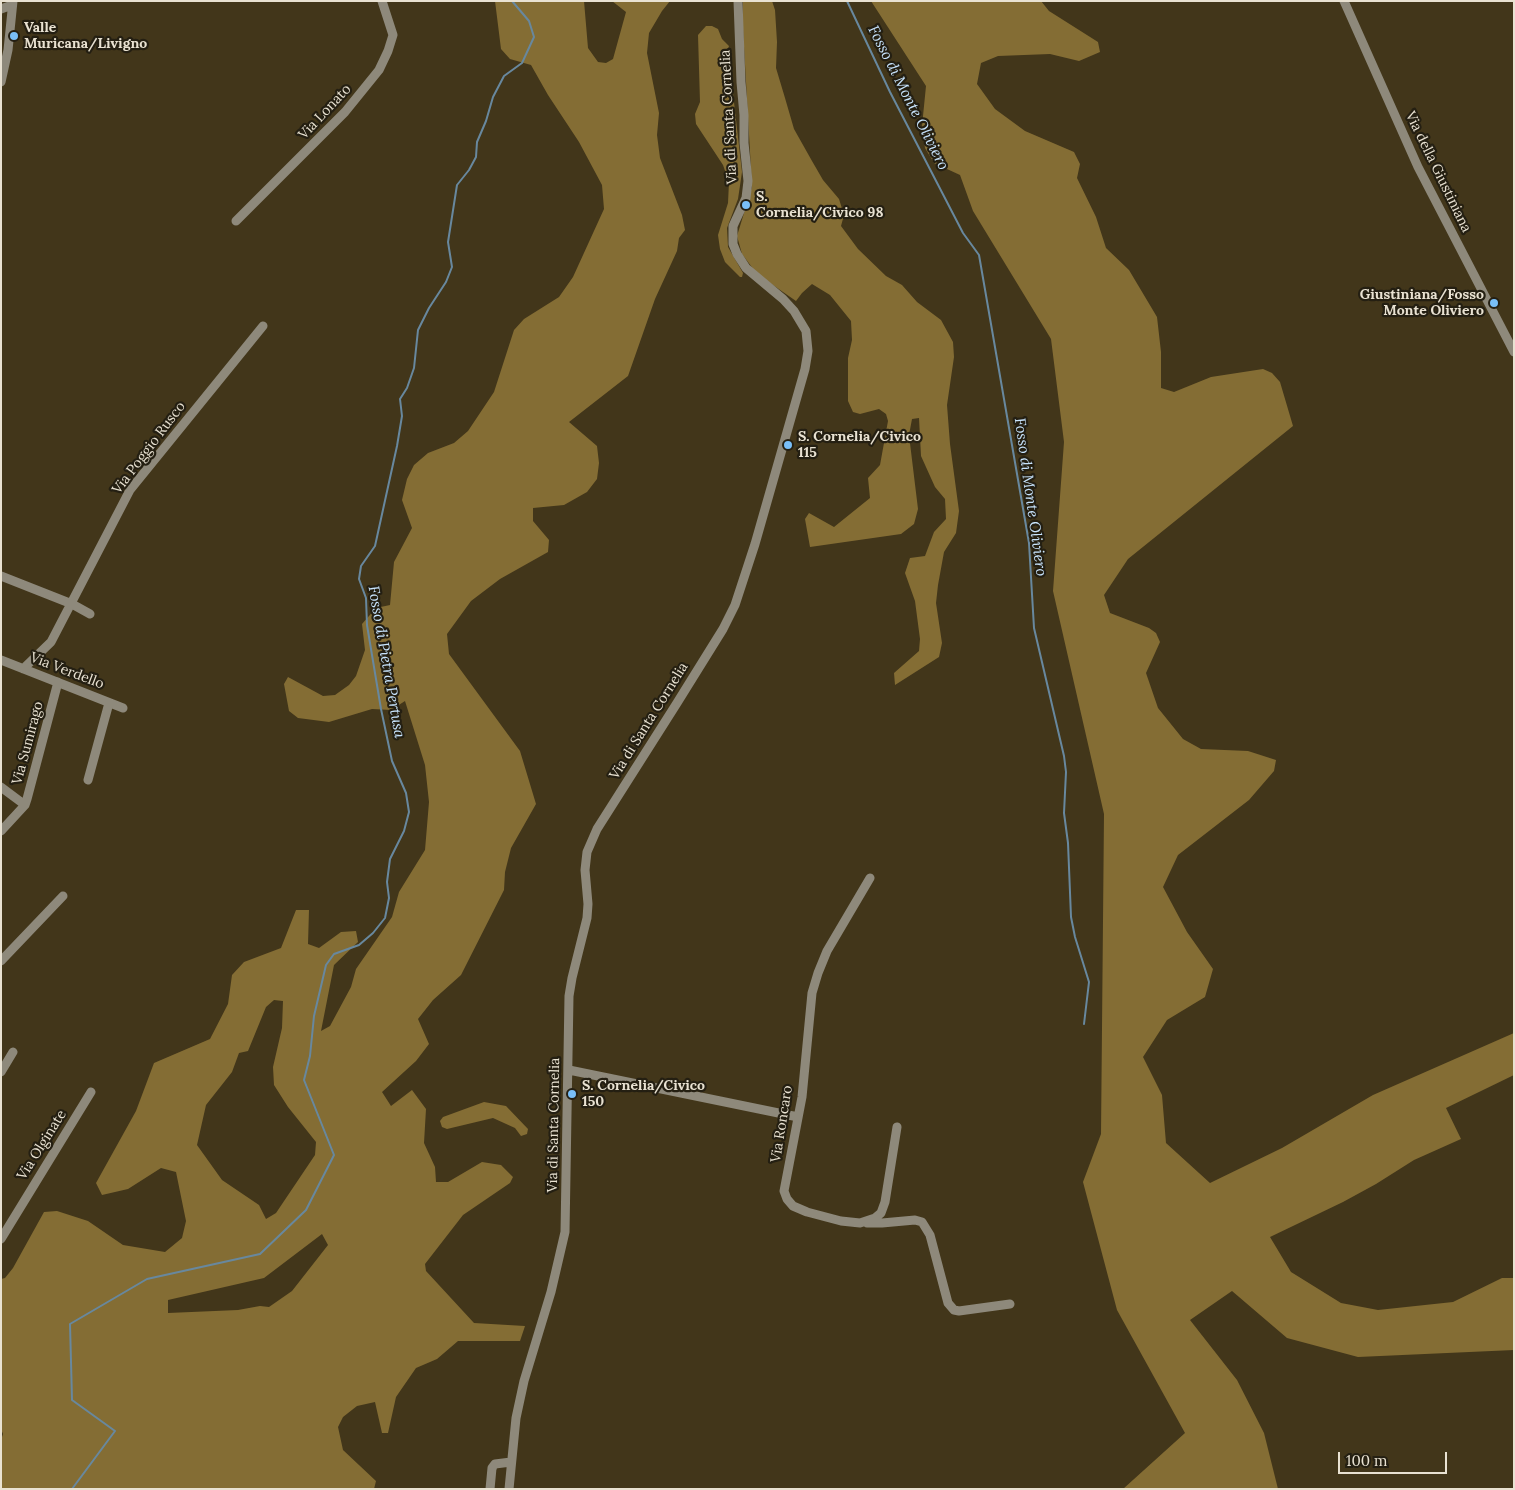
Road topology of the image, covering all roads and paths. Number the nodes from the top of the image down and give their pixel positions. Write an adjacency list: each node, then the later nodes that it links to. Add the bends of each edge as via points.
1 (382, 1): 7 (street, Via Lonato, via 393,35 379,70 345,112)
2 (738, 1): 26 (street, Via di Santa Cornelia, via 748,182 746,198 733,226 733,244 746,268 794,311 806,331 808,351 738,598 723,629 590,844 585,870 587,918 570,992)
3 (1344, 1): 9 (street, Via della Giustiniana, via 1418,167)
4 (12, 3): 5 (street); 6 (street)
5 (1, 9)
6 (1, 82)
7 (236, 221)
8 (263, 326): 11 (street, Via Poggio Rusco, via 130,490)
9 (1514, 352)
10 (1, 576): 11 (street)
11 (72, 604): 12 (street); 14 (street, Via Poggio Rusco, via 51,642)
12 (90, 614)
13 (1, 660): 14 (street, Via Verdello)
14 (22, 669): 15 (street, Via Verdello)
15 (58, 682): 16 (street, Via Verdello); 20 (street, Via Sumirago)
16 (109, 702): 17 (street, Via Verdello); 18 (street)
17 (123, 708)
18 (88, 780)
19 (1, 787): 20 (street)
20 (25, 805): 21 (street, Via Sumirago)
21 (1, 831)
22 (870, 878): 29 (street, Via Roncaro, via 834,937 818,973 809,1016)
23 (63, 896): 24 (street)
24 (1, 961)
25 (13, 1052): 27 (street)
26 (569, 1070): 29 (street); 34 (street, Via di Santa Cornelia, via 565,1232 524,1381)
27 (1, 1072)
28 (91, 1092): 32 (street, Via Olginate)
29 (798, 1118): 31 (street, Via Roncaro, via 784,1192 786,1199 806,1212)
30 (897, 1128): 31 (street, via 883,1209 875,1218)
31 (860, 1223): 33 (street, via 922,1222 930,1234 948,1303 954,1310)
32 (1, 1239)
33 (1010, 1304)
34 (511, 1462): 35 (street, via 495,1464); 36 (street, Via di Santa Cornelia)
35 (490, 1489)
36 (509, 1489)

